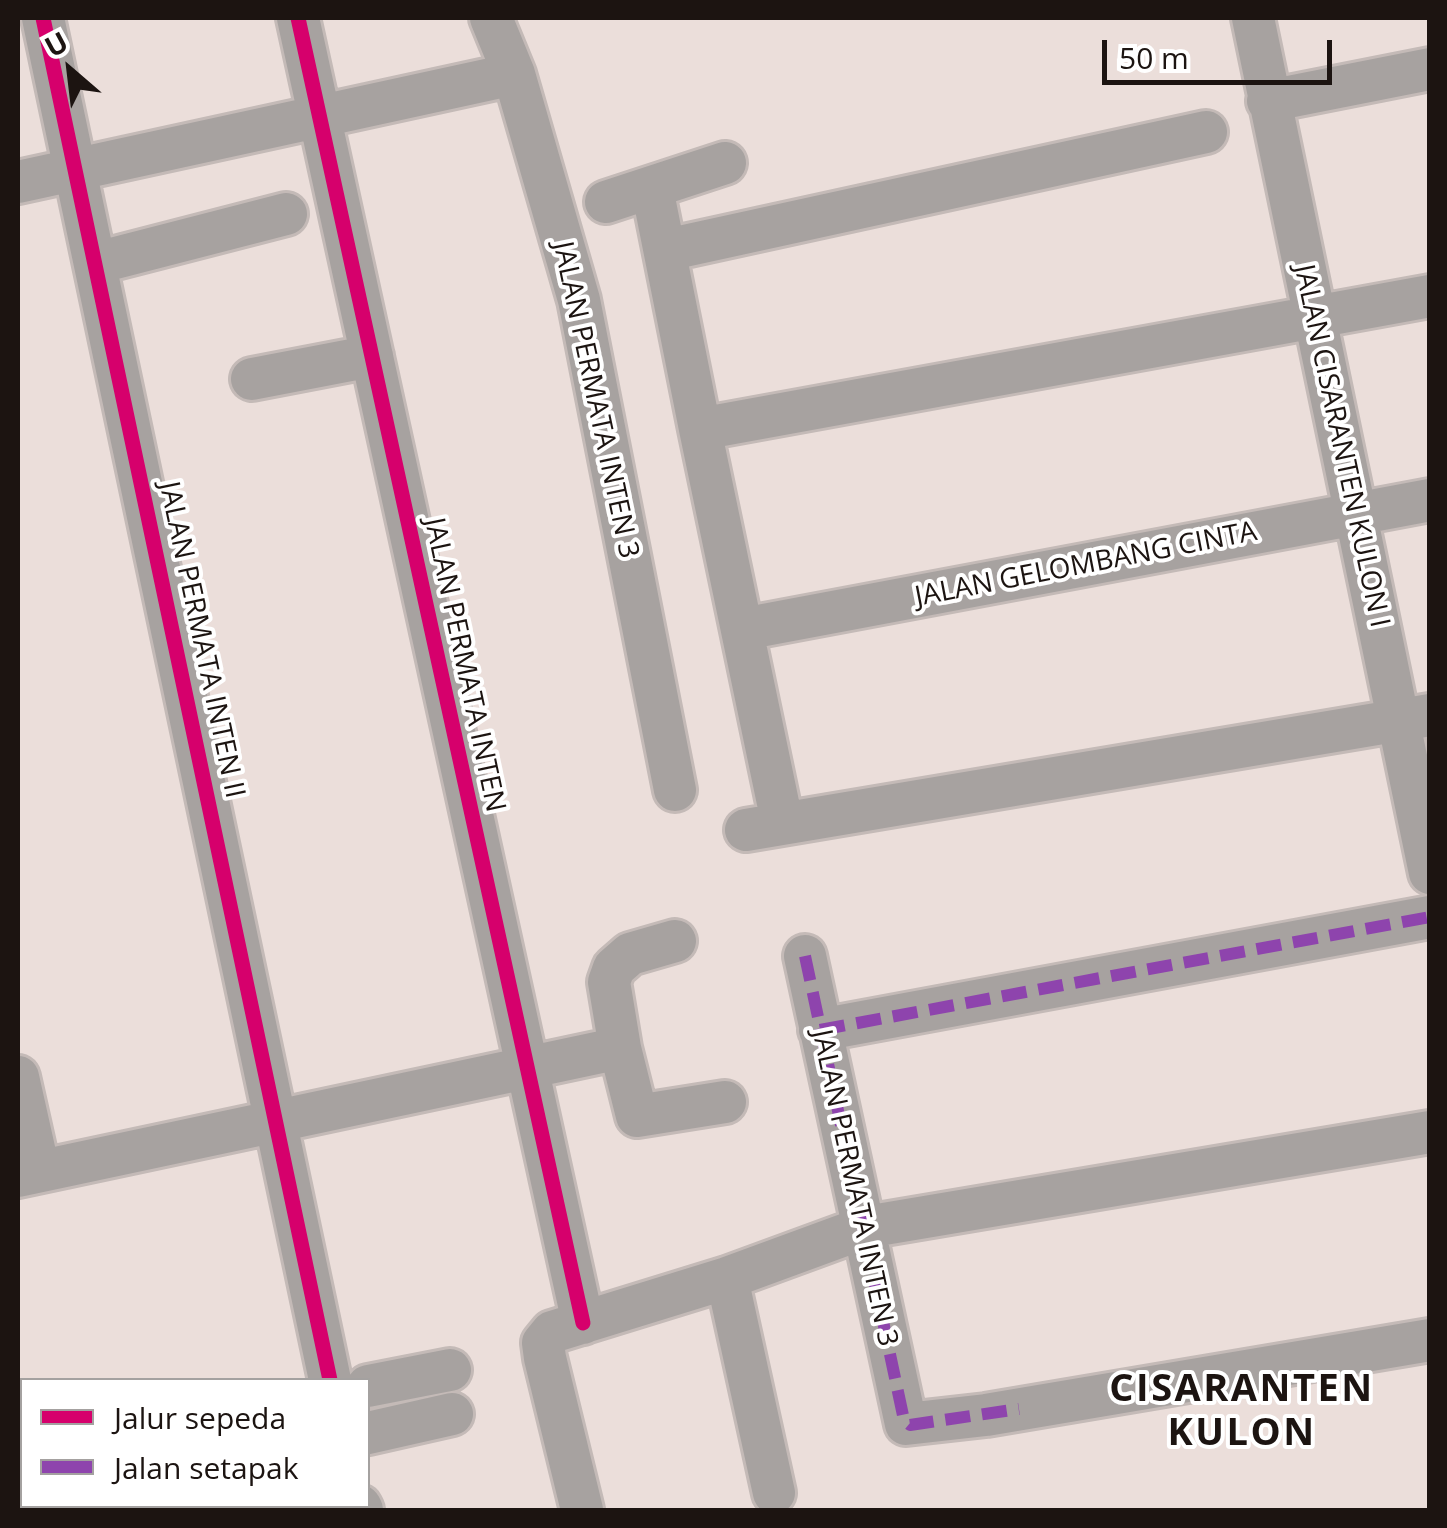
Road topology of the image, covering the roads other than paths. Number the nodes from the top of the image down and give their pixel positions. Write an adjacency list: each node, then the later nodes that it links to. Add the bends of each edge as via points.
1 (43, 18): 11 (street, JALAN PERMATA INTEN II)
2 (298, 18): 8 (street, JALAN PERMATA INTEN)
3 (491, 18): 6 (street, JALAN PERMATA INTEN 3)
4 (1253, 18): 7 (street, JALAN CISARANTEN KULON I)
5 (1430, 69): 7 (street)
6 (514, 74): 8 (street); 27 (street, JALAN PERMATA INTEN 3, via 579,300)
7 (1268, 102): 19 (street, JALAN CISARANTEN KULON I)
8 (319, 115): 11 (street); 20 (street, JALAN PERMATA INTEN)
9 (1206, 132): 16 (street)
10 (724, 163): 13 (street)
11 (75, 168): 12 (street); 17 (street, JALAN PERMATA INTEN II)
12 (18, 182)
13 (652, 188): 14 (street); 16 (street)
14 (606, 202)
15 (286, 214): 17 (street)
16 (666, 250): 22 (street)
17 (96, 264): 37 (street, JALAN PERMATA INTEN II)
18 (1430, 296): 19 (street)
19 (1313, 317): 22 (street); 24 (street, JALAN CISARANTEN KULON I)
20 (372, 356): 21 (street); 34 (street, JALAN PERMATA INTEN)
21 (252, 379)
22 (700, 429): 25 (street)
23 (1430, 500): 24 (street, JALAN GELOMBANG CINTA)
24 (1358, 514): 25 (street, JALAN GELOMBANG CINTA); 26 (street, JALAN CISARANTEN KULON I)
25 (742, 629): 26 (street, via 764,826)
26 (1413, 718): 28 (street, JALAN CISARANTEN KULON I)
27 (675, 790)
28 (1430, 873)
29 (1430, 917): 32 (street)
30 (675, 941): 33 (street, via 630,954 614,968 608,982)
31 (805, 956): 32 (street, JALAN PERMATA INTEN 3)
32 (820, 1030): 40 (street, JALAN PERMATA INTEN 3)
33 (620, 1048): 34 (street); 36 (street, via 637,1116)
34 (525, 1068): 37 (street); 42 (street, JALAN PERMATA INTEN)
35 (18, 1080): 39 (street)
36 (725, 1102)
37 (277, 1124): 39 (street); 45 (street, JALAN PERMATA INTEN II)
38 (1430, 1132): 40 (street)
39 (28, 1174)
40 (866, 1226): 41 (street); 43 (street, JALAN PERMATA INTEN 3, via 910,1426)
41 (727, 1278): 42 (street); 49 (street)
42 (584, 1323): 50 (street, via 552,1332 543,1343)
43 (1430, 1340)
44 (450, 1370): 46 (street)
45 (330, 1378)
46 (370, 1386)
47 (452, 1414): 48 (street)
48 (370, 1433)
49 (774, 1494)
50 (582, 1510)

